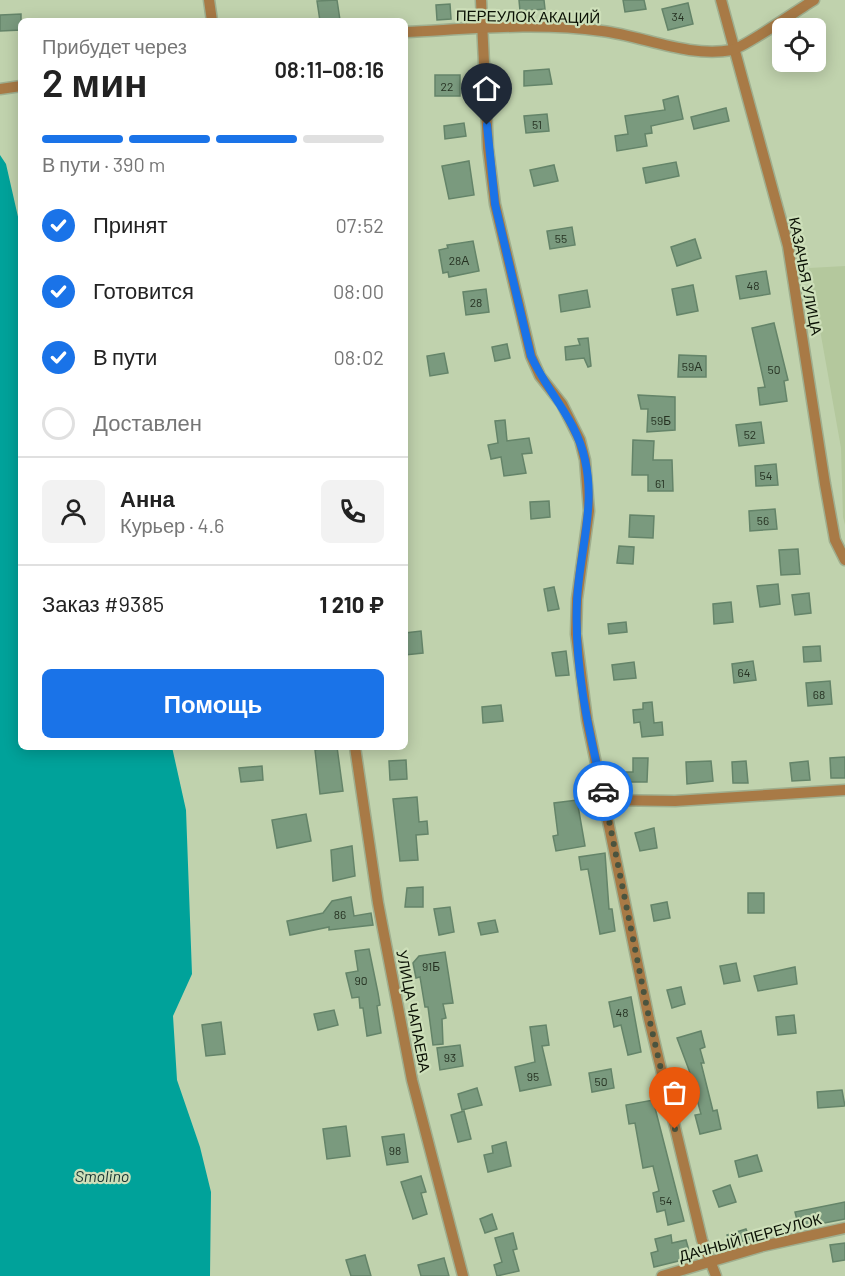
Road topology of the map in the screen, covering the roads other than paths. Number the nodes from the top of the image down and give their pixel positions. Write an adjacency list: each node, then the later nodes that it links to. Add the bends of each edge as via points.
1 (209, 0): 5 (street)
2 (481, 0): 6 (street)
3 (721, 0): 8 (street, КАЗАЧЬЯ УЛИЦА)
4 (814, 0): 8 (street)
5 (212, 18)
6 (483, 28): 7 (street, ПЕРЕУЛОК АКАЦИЙ); 8 (street, ПЕРЕУЛОК АКАЦИЙ, via 603,31 653,44); 14 (street, via 488,147 495,204 531,356 540,376 562,404 585,460 589,510 576,634 587,720)
7 (408, 32)
8 (734, 50): 11 (street, КАЗАЧЬЯ УЛИЦА, via 788,246 835,540)
9 (18, 86): 10 (street)
10 (0, 89)
11 (845, 560)
12 (355, 750): 17 (street, УЛИЦА ЧАПАЕВА, via 378,903 412,1080)
13 (845, 790): 14 (street, via 675,801)
14 (605, 800): 16 (street, via 649,1018 702,1240)
15 (845, 1228): 16 (street, ДАЧНЫЙ ПЕРЕУЛОК)
16 (711, 1261): 18 (street, ДАЧНЫЙ ПЕРЕУЛОК); 19 (street)
17 (463, 1276)
18 (662, 1276)
19 (716, 1276)

